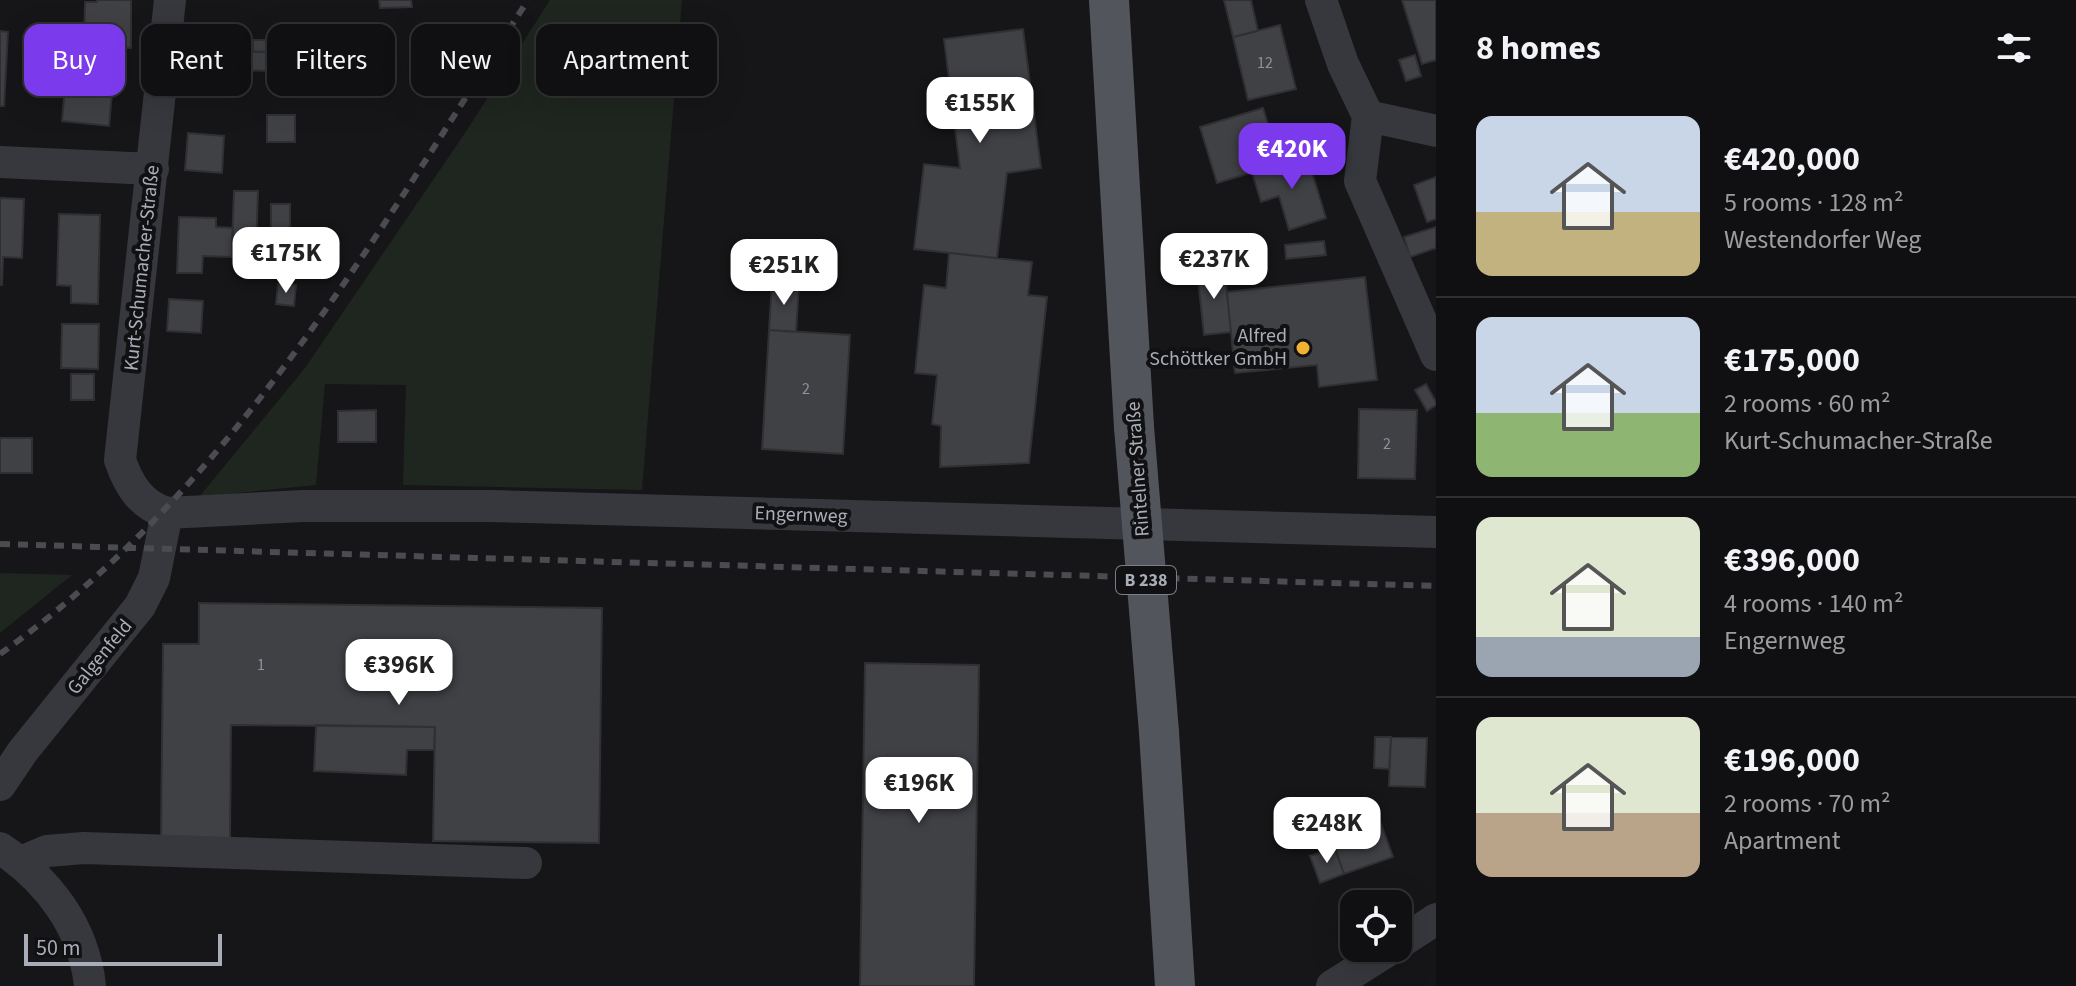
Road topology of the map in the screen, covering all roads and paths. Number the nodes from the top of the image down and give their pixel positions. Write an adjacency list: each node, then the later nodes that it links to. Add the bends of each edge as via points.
1 (170, 0): 7 (street, Kurt-Schumacher-Straße)
2 (1109, 0): 18 (main road, Rintelner Straße / B 238, bridge)
3 (1321, 0): 4 (street)
4 (1368, 116): 5 (street); 8 (street, via 1360,181)
5 (1436, 131)
6 (0, 162): 7 (street)
7 (153, 169): 9 (street, Kurt-Schumacher-Straße, via 120,460 128,483 150,508)
8 (1436, 355)
9 (167, 513): 10 (street, Engernweg, via 303,506 491,506); 11 (street, Galgenfeld, via 154,578 140,606)
10 (1436, 532)
11 (0, 785)
12 (11, 855): 13 (street, via 84,848); 17 (street, via 41,880 65,911)
13 (526, 863)
14 (1436, 919): 15 (street)
15 (1412, 935)
16 (1370, 962): 19 (street)
17 (90, 986)
18 (1175, 986)
19 (1332, 986)

